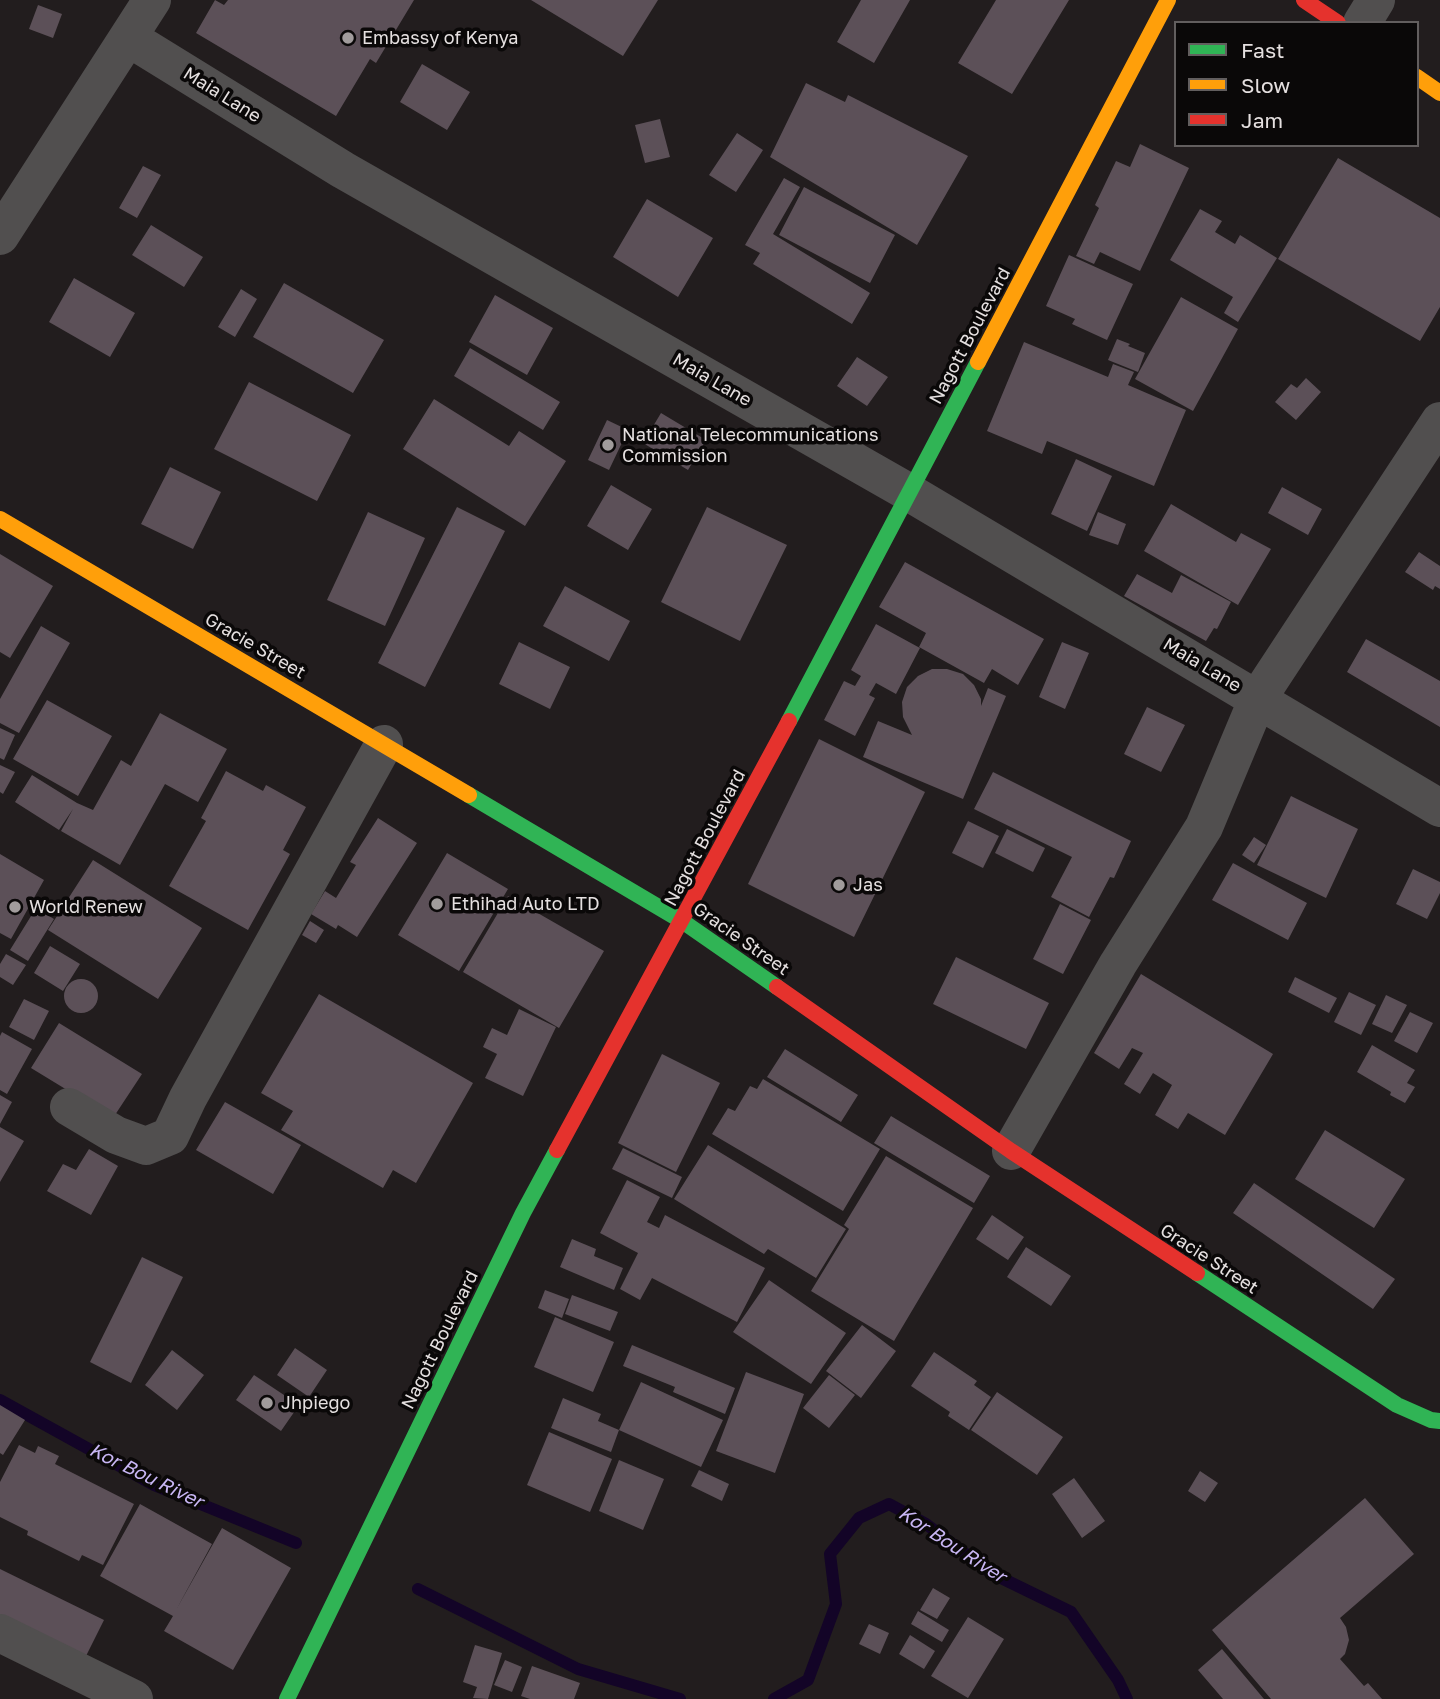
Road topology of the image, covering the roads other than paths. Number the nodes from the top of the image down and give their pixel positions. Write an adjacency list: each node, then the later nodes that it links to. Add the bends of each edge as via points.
1 (152, 0): 7 (street)
2 (1168, 0): 12 (street, Nagott Boulevard)
3 (1304, 0): 5 (street)
4 (1376, 0): 6 (street)
5 (1335, 21)
6 (1363, 21)
7 (129, 38): 10 (street); 12 (street, Maia Lane, via 343,170)
8 (1419, 78): 9 (street)
9 (1440, 93)
10 (0, 236)
11 (1440, 421): 14 (street)
12 (910, 493): 14 (street, Maia Lane); 17 (street, Nagott Boulevard)
13 (0, 519): 15 (street, Gracie Street)
14 (1258, 698): 16 (street, Maia Lane); 19 (street, via 1204,827 1118,964)
15 (384, 744): 17 (street, Gracie Street); 18 (street, via 170,1136 146,1146 116,1135)
16 (1440, 808)
17 (682, 921): 19 (street, Gracie Street); 23 (street, Nagott Boulevard, via 523,1213)
18 (69, 1107)
19 (1012, 1151): 20 (street, Gracie Street, via 1397,1405)
20 (1440, 1421)
21 (0, 1633): 22 (street)
22 (134, 1699)
23 (287, 1699)

